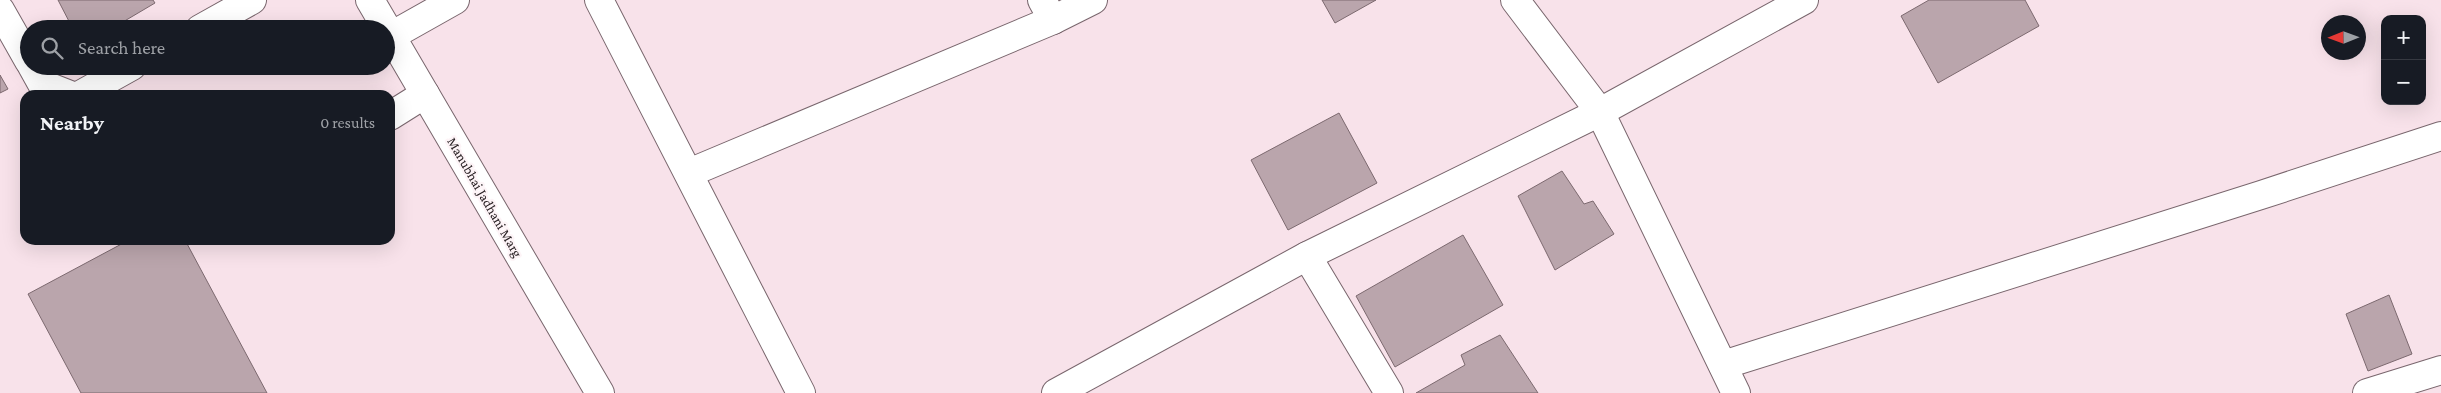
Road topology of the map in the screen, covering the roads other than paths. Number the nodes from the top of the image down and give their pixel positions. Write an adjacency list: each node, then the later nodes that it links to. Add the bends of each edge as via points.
1 (252, 0): 10 (street)
2 (370, 0): 11 (street, Manubhai Jadhani Marg)
3 (455, 0): 12 (street)
4 (599, 0): 23 (street)
5 (1094, 0): 9 (street)
6 (1514, 0): 20 (street)
7 (1804, 0): 20 (street)
8 (0, 10): 14 (street)
9 (1048, 10): 23 (street)
10 (216, 20)
11 (382, 20)
12 (395, 34)
13 (395, 43): 19 (street, Manubhai Jadhani Marg)
14 (20, 44)
15 (37, 75): 17 (street, via 42,84)
16 (116, 75): 18 (street)
17 (57, 90)
18 (89, 90)
19 (425, 94): 21 (street); 27 (street, Manubhai Jadhani Marg)
20 (1600, 112): 24 (street); 25 (street)
21 (395, 113)
22 (2441, 136): 25 (street)
23 (689, 173): 28 (street)
24 (1307, 256): 29 (street); 30 (street)
25 (1723, 365): 31 (street)
26 (2441, 370): 32 (street)
27 (600, 393)
28 (801, 393)
29 (1056, 393)
30 (1389, 393)
31 (1736, 393)
32 (2367, 393)

